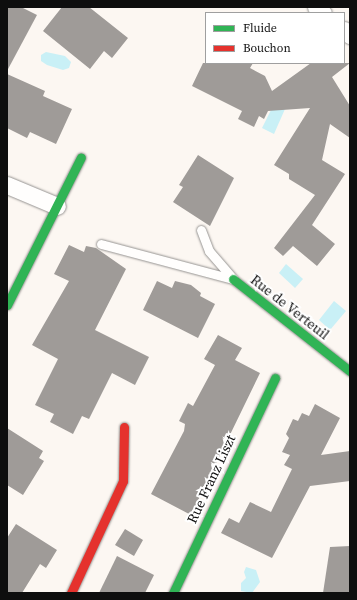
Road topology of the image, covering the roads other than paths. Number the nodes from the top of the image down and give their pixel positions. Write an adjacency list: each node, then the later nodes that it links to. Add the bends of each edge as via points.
1 (81, 157): 3 (street)
2 (7, 185): 3 (street)
3 (57, 206): 7 (street)
4 (201, 230): 6 (lane, via 209,251)
5 (101, 244): 6 (lane)
6 (233, 279): 8 (street, Rue de Verteuil)
7 (7, 305)
8 (350, 371)
9 (275, 378): 12 (street, Rue Franz Liszt)
10 (124, 428): 11 (street, via 123,482)
11 (71, 593)
12 (173, 593)

